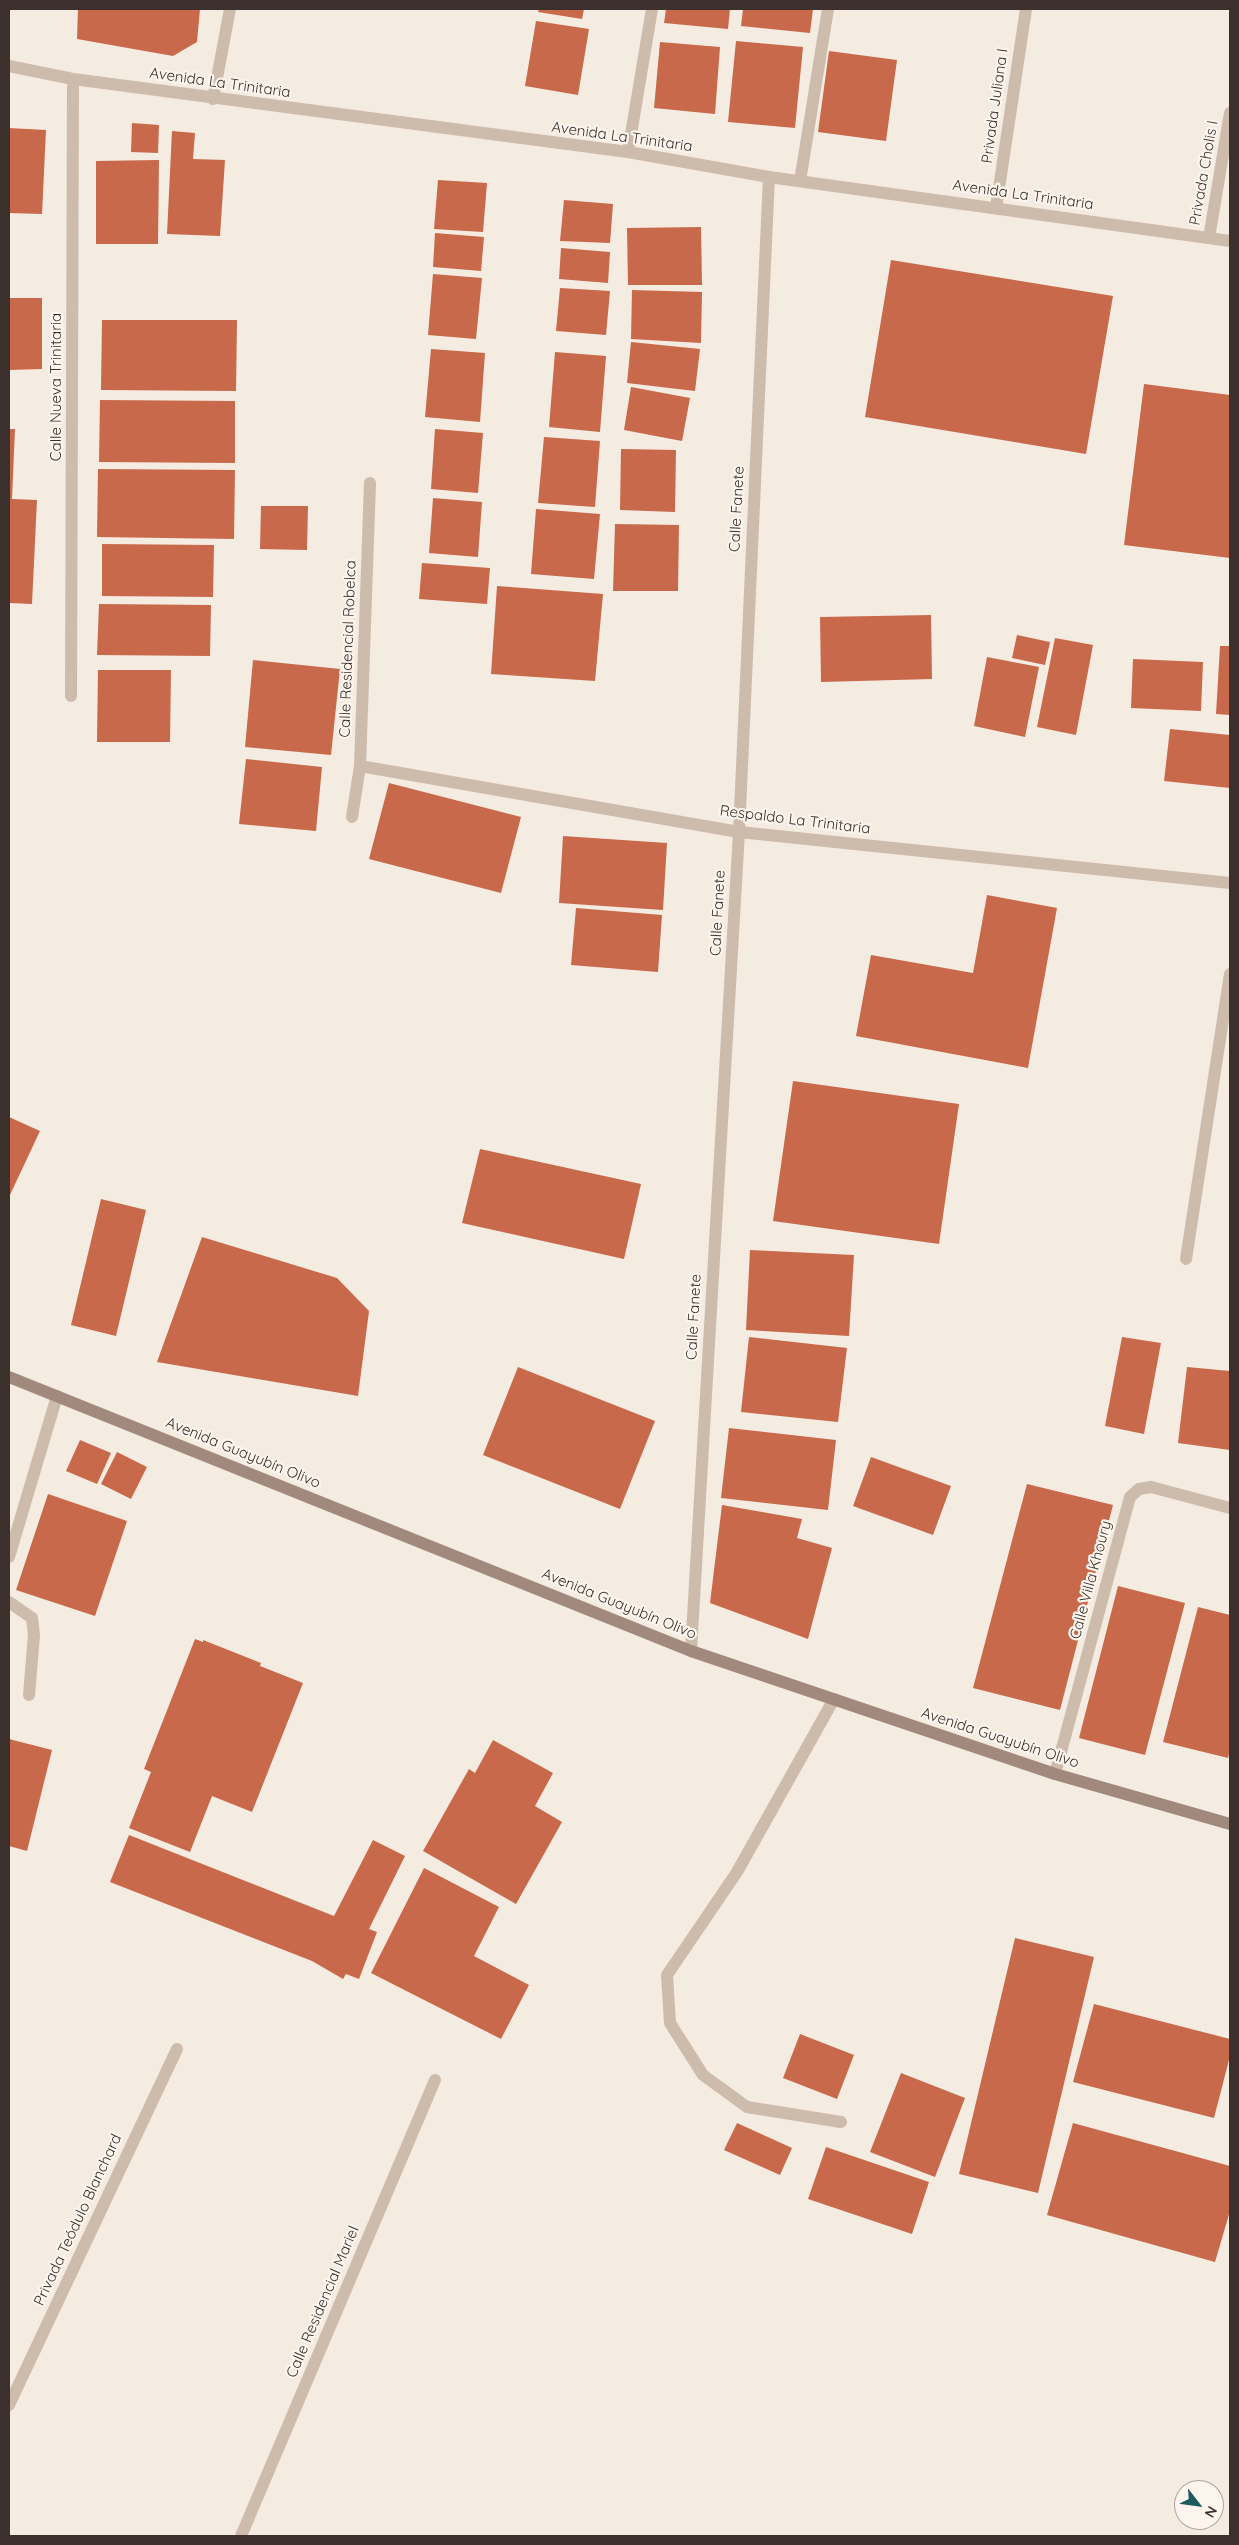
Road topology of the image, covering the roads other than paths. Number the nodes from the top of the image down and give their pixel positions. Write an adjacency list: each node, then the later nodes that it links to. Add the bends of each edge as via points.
1 (230, 9): 7 (street)
2 (652, 9): 9 (street)
3 (828, 9): 11 (street)
4 (1026, 9): 12 (street, Privada Juliana I)
5 (9, 66): 6 (street, Avenida La Trinitaria)
6 (73, 79): 7 (street, Avenida La Trinitaria); 16 (street, Calle Nueva Trinitaria)
7 (213, 99): 9 (street, Avenida La Trinitaria)
8 (1230, 113): 13 (street, Privada Cholis I)
9 (628, 152): 10 (street, Avenida La Trinitaria)
10 (769, 176): 11 (street, Avenida La Trinitaria); 19 (street, Calle Fanete)
11 (800, 181): 12 (street, Avenida La Trinitaria)
12 (996, 208): 13 (street, Avenida La Trinitaria)
13 (1209, 238): 14 (street, Avenida La Trinitaria)
14 (1230, 242)
15 (370, 483): 17 (street, Calle Residencial Robelca)
16 (72, 696)
17 (360, 766): 18 (street, Calle Residencial Robelca); 19 (street, Respaldo La Trinitaria)
18 (352, 816)
19 (739, 832): 20 (street, Respaldo La Trinitaria); 28 (street, Calle Fanete)
20 (1230, 883)
21 (1230, 974): 22 (street)
22 (1186, 1259)
23 (9, 1377): 24 (main road, Avenida Guayubín Olivo)
24 (57, 1396): 26 (street); 28 (main road, Avenida Guayubín Olivo)
25 (1230, 1508): 31 (street, Calle Villa Khoury, via 1151,1487 1139,1489 1130,1497)
26 (9, 1557)
27 (9, 1602): 29 (street, via 32,1618 34,1635)
28 (691, 1651): 30 (main road, Avenida Guayubín Olivo)
29 (29, 1695)
30 (834, 1699): 31 (main road, Avenida Guayubín Olivo); 35 (street, via 737,1872 667,1974 670,2023 704,2075 747,2107)
31 (1055, 1774): 32 (main road, Avenida Guayubín Olivo)
32 (1230, 1824)
33 (176, 2049): 36 (street, Privada Teódulo Blanchard)
34 (435, 2080): 37 (street, Calle Residencial Mariel)
35 (841, 2122)
36 (9, 2405)
37 (241, 2536)

